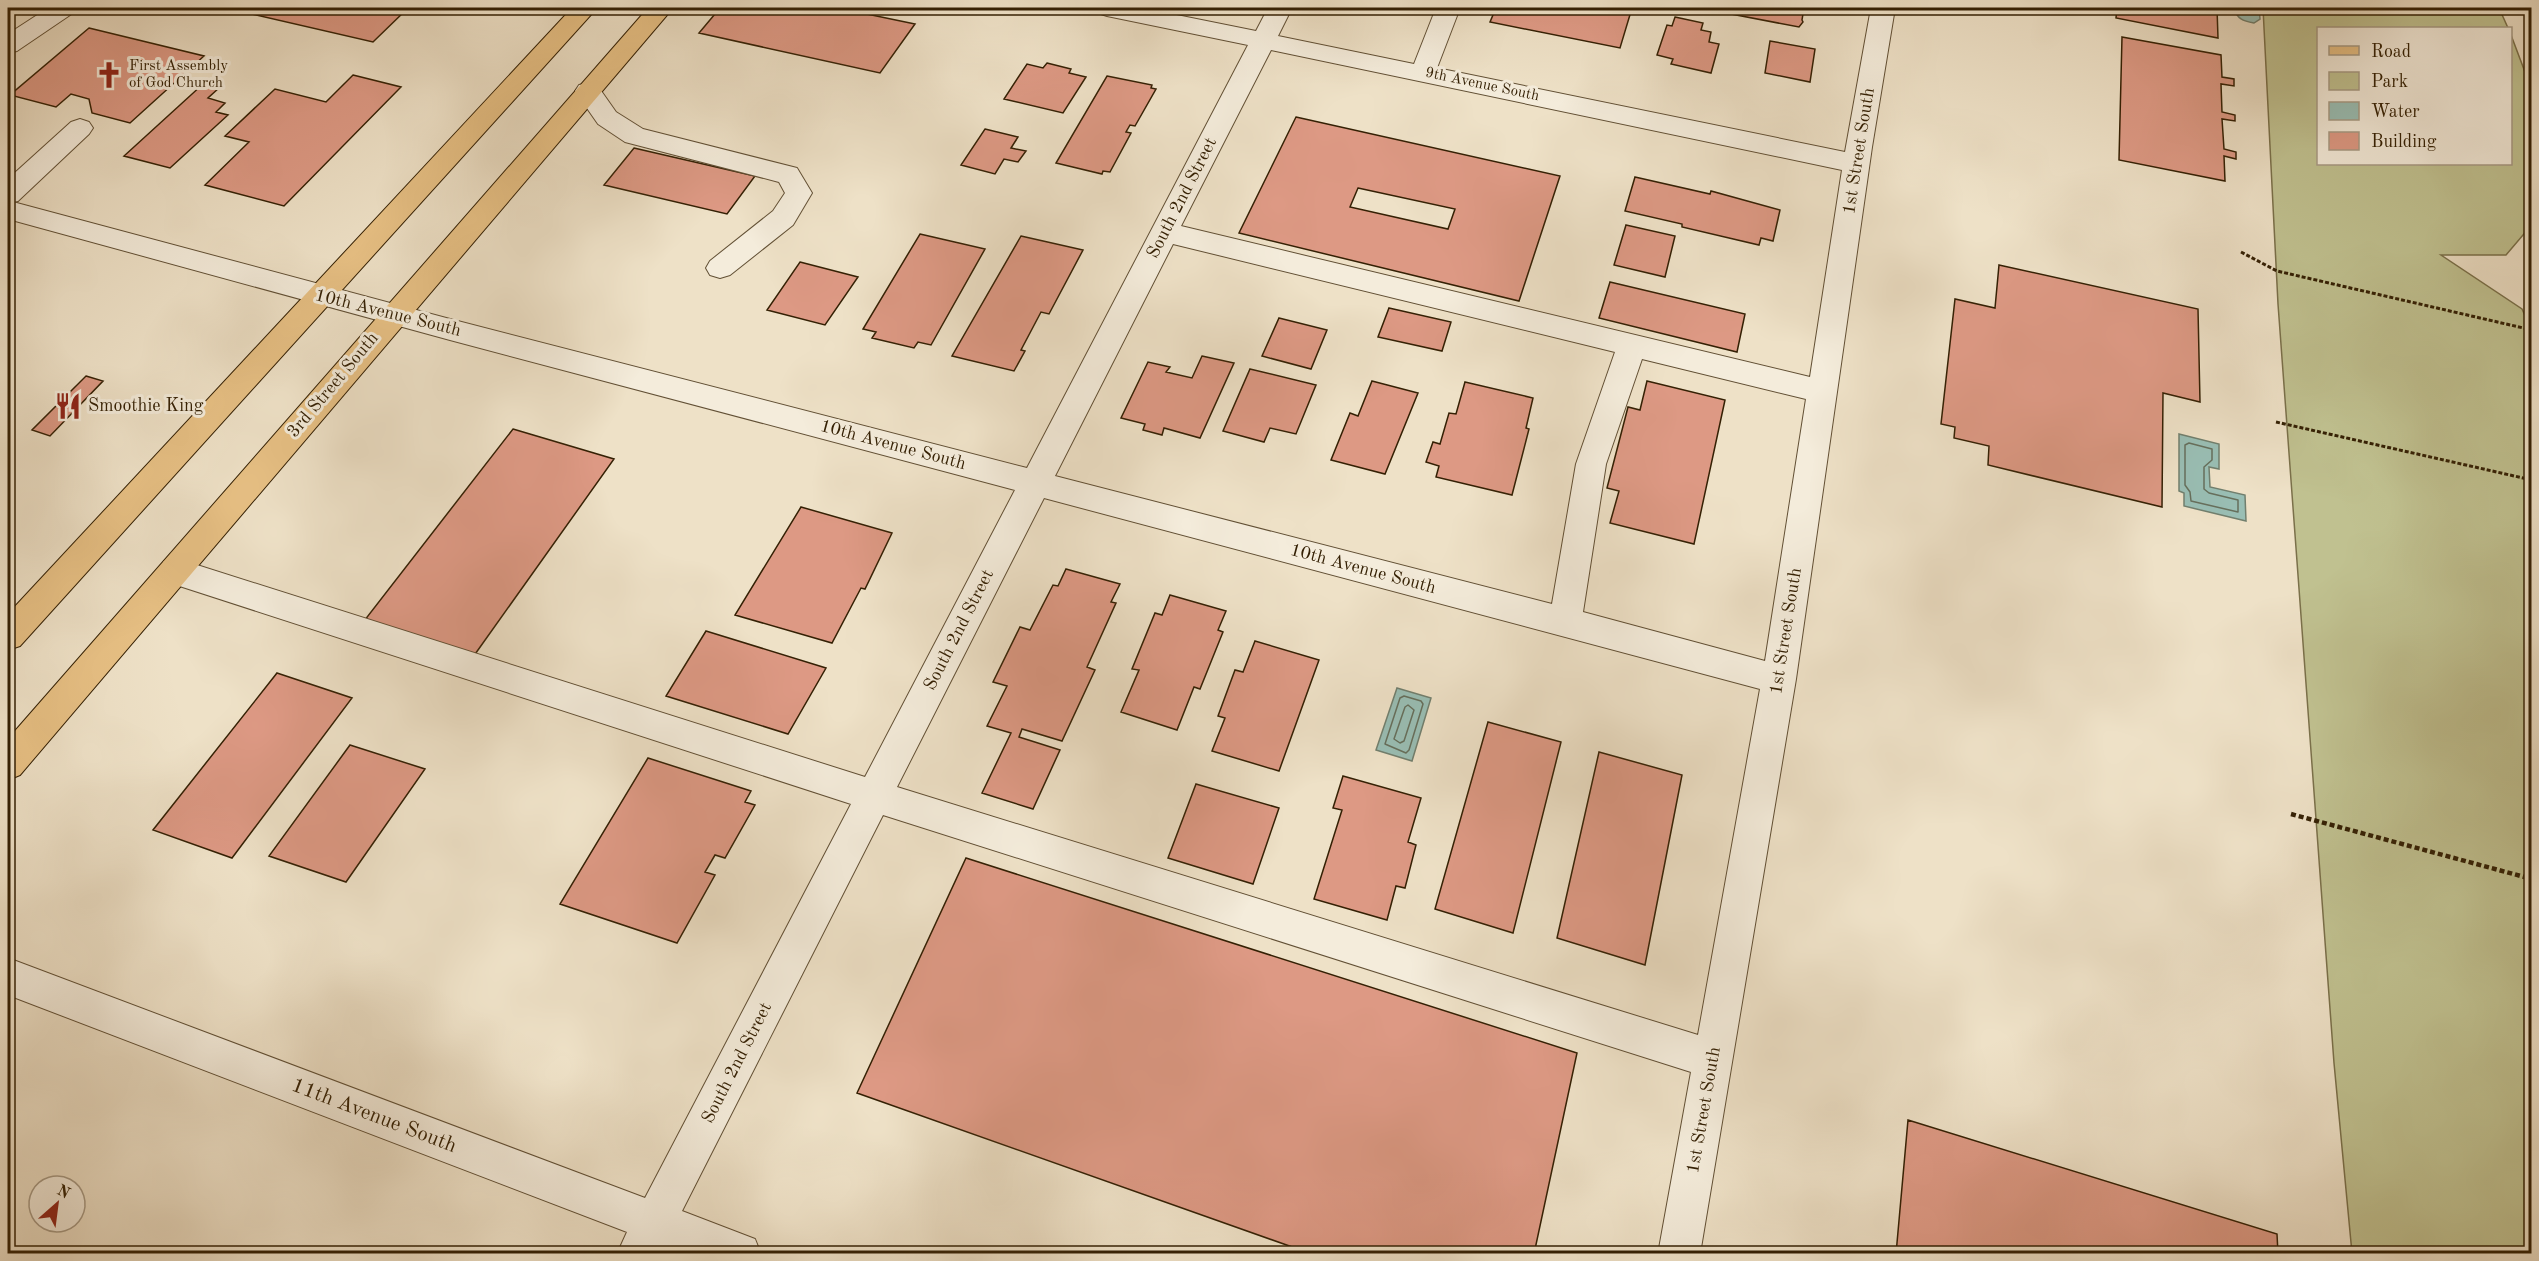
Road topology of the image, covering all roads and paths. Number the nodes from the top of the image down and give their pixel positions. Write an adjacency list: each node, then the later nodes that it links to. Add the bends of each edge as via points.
1 (64, 8): 9 (street)
2 (585, 8): 19 (main road)
3 (661, 8): 11 (main road, 3rd Street South)
4 (1107, 8): 8 (street, 9th Avenue South)
5 (1280, 8): 8 (street, South 2nd Street)
6 (1448, 8): 10 (street)
7 (1883, 8): 13 (street, 1st Street South)
8 (1264, 39): 10 (street, 9th Avenue South); 16 (street, South 2nd Street)
9 (8, 45)
10 (1423, 72): 13 (street, 9th Avenue South)
11 (588, 91): 18 (street, via 607,118 634,136 788,175 799,193 783,218); 20 (main road, 3rd Street South)
12 (80, 128): 14 (street)
13 (1857, 164): 23 (street, 1st Street South)
14 (8, 194)
15 (8, 210): 19 (street, 10th Avenue South)
16 (1164, 232): 22 (street); 26 (street, South 2nd Street)
17 (2241, 252): 21 (path, via 2277,271)
18 (720, 268)
19 (322, 296): 20 (street, 10th Avenue South); 29 (main road)
20 (393, 314): 26 (street, 10th Avenue South); 27 (main road, 3rd Street South)
21 (2532, 330)
22 (1632, 346): 23 (street); 28 (street, via 1591,464)
23 (1822, 391): 30 (street, 1st Street South)
24 (2276, 422): 25 (path)
25 (2532, 480)
26 (1035, 481): 28 (street, 10th Avenue South); 32 (street, South 2nd Street)
27 (175, 571): 31 (main road, 3rd Street South); 32 (street)
28 (1565, 622): 30 (street, 10th Avenue South)
29 (8, 636)
30 (1779, 679): 36 (street, 1st Street South)
31 (8, 764)
32 (875, 796): 36 (street); 37 (street, South 2nd Street)
33 (2291, 814): 34 (path)
34 (2532, 879)
35 (8, 977): 37 (street, 11th Avenue South)
36 (1713, 1059): 39 (street, 1st Street South)
37 (646, 1238): 38 (street, 11th Avenue South)
38 (740, 1254)
39 (1679, 1254)

